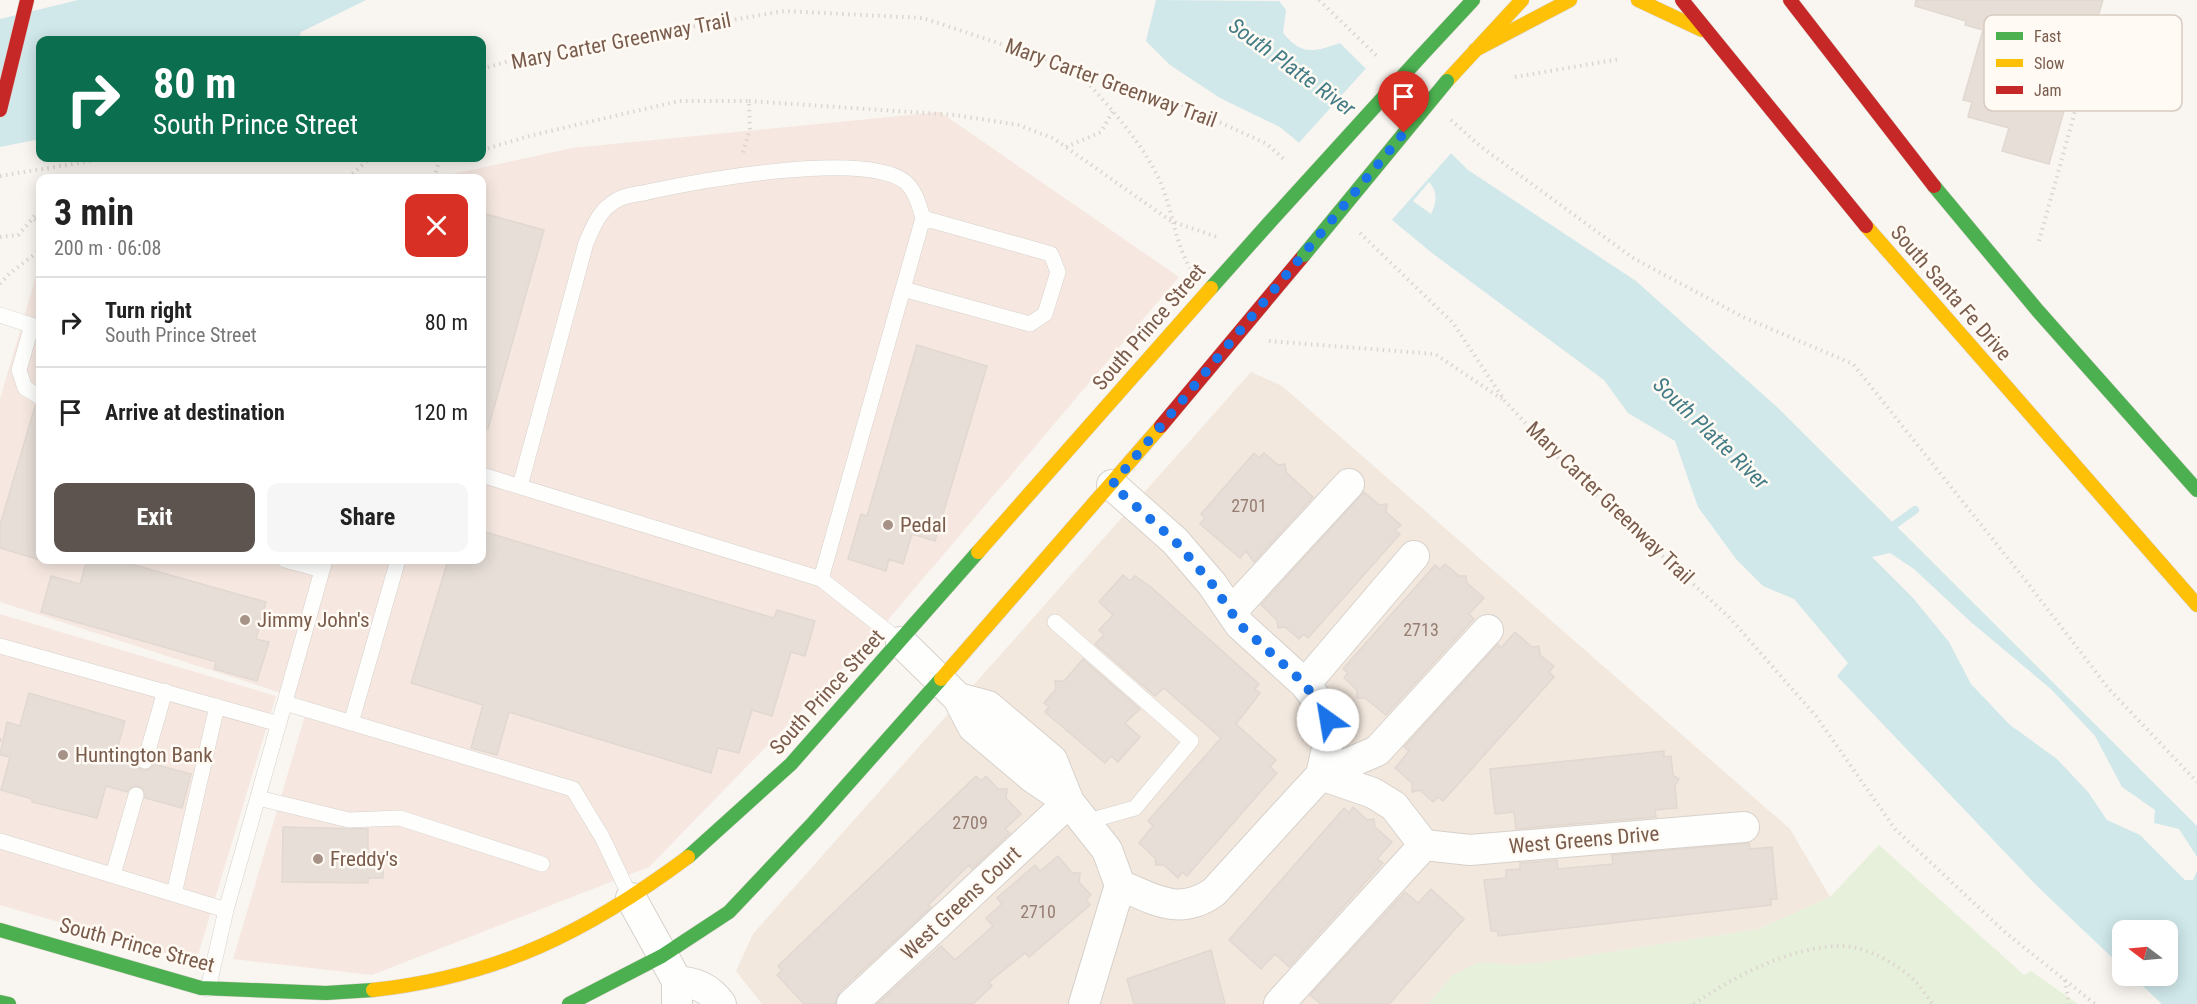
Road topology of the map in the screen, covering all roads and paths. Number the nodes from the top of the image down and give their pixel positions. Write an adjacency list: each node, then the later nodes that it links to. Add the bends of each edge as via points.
1 (27, 0): 17 (main road)
2 (1319, 0): 12 (path)
3 (1522, 0): 10 (main road)
4 (1570, 0): 10 (main road)
5 (1638, 0): 9 (main road)
6 (1682, 0): 9 (main road, South Santa Fe Drive)
7 (1790, 0): 49 (main road, via 2024,294)
8 (1469, 1): 58 (main road, South Prince Street, bridge)
9 (1707, 32): 54 (main road, South Santa Fe Drive, via 1957,333)
10 (1475, 50): 47 (main road, bridge)
11 (1620, 59): 15 (path)
12 (1383, 61)
13 (1074, 67): 14 (path, Mary Carter Greenway Trail, via 923,18 784,11 529,55); 18 (path); 25 (path, Mary Carter Greenway Trail, via 1178,103 1268,144)
14 (486, 68)
15 (1515, 77)
16 (749, 101): 21 (path, via 955,115 1018,125); 22 (path, via 679,101); 28 (path, via 750,130)
17 (0, 110)
18 (1113, 111): 21 (path, via 1101,132); 31 (path, via 1159,179)
19 (2075, 111): 35 (path)
20 (1445, 115): 69 (path, via 1480,146 1633,258 1743,317 1853,364 2109,689)
21 (1066, 147): 31 (path)
22 (486, 149)
23 (85, 162): 27 (path)
24 (366, 162): 26 (path)
25 (1292, 167)
26 (352, 174)
27 (0, 176)
28 (734, 176): 29 (lane, via 781,169 863,169 884,173 905,182 916,197); 48 (lane, via 618,199 599,213 586,243)
29 (923, 218): 39 (lane); 39 (lane, via 1051,254 1059,272 1045,314 1030,324)
30 (35, 219): 33 (path, via 18,235)
31 (1171, 221): 34 (path); 37 (path, via 1180,251)
32 (1358, 230): 44 (path, Mary Carter Greenway Trail, via 1453,323)
33 (0, 237)
34 (1226, 241)
35 (2039, 241)
36 (36, 253): 38 (path)
37 (1194, 277)
38 (0, 284)
39 (903, 289): 53 (lane)
40 (0, 315): 41 (lane)
41 (36, 326): 43 (lane, via 18,370 25,388)
42 (1273, 342): 44 (path, via 1435,354)
43 (36, 395)
44 (1505, 401): 83 (path, Mary Carter Greenway Trail, via 1574,475 1728,616 1816,716 1895,829 2006,933)
45 (486, 476): 48 (lane)
46 (1349, 484): 55 (street)
47 (1112, 485): 55 (street, via 1175,541); 61 (main road)
48 (520, 486): 53 (lane)
49 (2197, 490)
50 (1414, 556): 60 (street)
51 (397, 564): 65 (lane)
52 (323, 565): 63 (lane)
53 (821, 579): 58 (lane)
54 (2197, 605)
55 (1232, 612): 60 (street, via 1240,625)
56 (1055, 622): 72 (lane, via 1191,741 1135,808)
57 (1488, 630): 68 (street, via 1377,750)
58 (901, 642): 61 (street); 80 (main road, South Prince Street, via 747,807 669,873)
59 (0, 646): 62 (lane)
60 (1305, 684): 68 (street, via 1328,720 1330,735)
61 (950, 689): 72 (street, via 973,728); 84 (main road, via 814,822 729,912)
62 (165, 691): 64 (lane); 67 (lane)
63 (285, 704): 65 (lane); 66 (lane)
64 (217, 706): 66 (lane); 79 (lane)
65 (351, 723): 80 (lane, via 573,789 602,837)
66 (279, 724): 71 (lane)
67 (145, 761)
68 (1321, 775): 75 (street, via 1373,793 1394,806); 78 (street, via 1204,899 1180,906 1167,905)
69 (2197, 782)
70 (136, 795): 77 (lane)
71 (258, 798): 76 (lane, via 349,820 400,818); 81 (lane)
72 (1077, 812): 78 (street, via 1107,850); 90 (street, West Greens Court)
73 (1744, 827): 75 (street, West Greens Drive, via 1470,850)
74 (0, 841): 77 (lane)
75 (1424, 845): 92 (street)
76 (542, 864)
77 (113, 875): 79 (lane)
78 (1119, 885): 91 (street)
79 (174, 894): 81 (lane)
80 (631, 898): 84 (street); 85 (main road, South Prince Street, via 585,929 545,947 454,976 350,993)
81 (226, 910): 85 (lane)
82 (0, 930): 85 (main road, South Prince Street)
83 (2064, 979): 95 (path); 96 (path, Mary Carter Greenway Trail)
84 (672, 980): 88 (main road); 89 (street, via 705,988)
85 (205, 999)
86 (0, 1002): 87 (main road)
87 (9, 1004)
88 (568, 1004)
89 (721, 1004)
90 (852, 1004)
91 (1084, 1004)
92 (1279, 1004)
93 (1694, 1004): 94 (path, via 1769,962 1844,946 1865,951 1903,972)
94 (1933, 1004)
95 (2069, 1004)
96 (2095, 1004)

